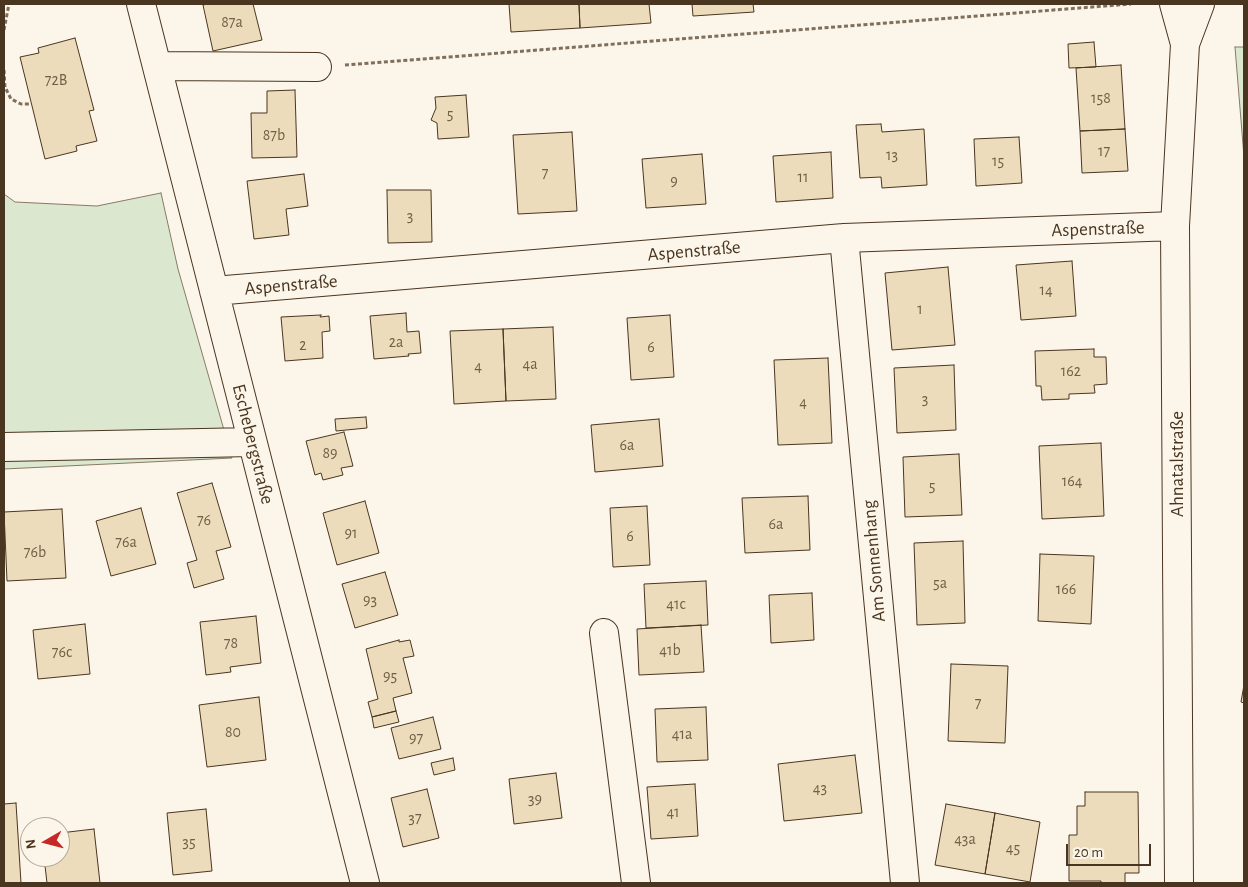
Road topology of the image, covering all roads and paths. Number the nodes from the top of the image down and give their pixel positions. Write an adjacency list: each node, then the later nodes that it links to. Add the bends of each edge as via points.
1 (9, 4): 6 (path)
2 (140, 4): 8 (street, Eschebergstraße)
3 (1131, 4): 9 (path)
4 (1174, 4): 7 (street, Ahnatalstraße)
5 (1200, 4): 7 (street, Ahnatalstraße)
6 (4, 30)
7 (1185, 44): 12 (street, Ahnatalstraße)
8 (156, 66): 9 (street); 14 (street, Eschebergstraße)
9 (317, 67)
10 (4, 70): 11 (path, via 10,99)
11 (31, 104)
12 (1176, 226): 13 (street, Aspenstraße); 21 (street, Ahnatalstraße)
13 (844, 238): 14 (street, Aspenstraße); 20 (street, Am Sonnenhang)
14 (214, 292): 15 (street, Eschebergstraße)
15 (252, 442): 16 (street); 18 (street, Eschebergstraße)
16 (4, 447)
17 (604, 633): 19 (street)
18 (365, 883)
19 (636, 883)
20 (904, 883)
21 (1179, 883)

